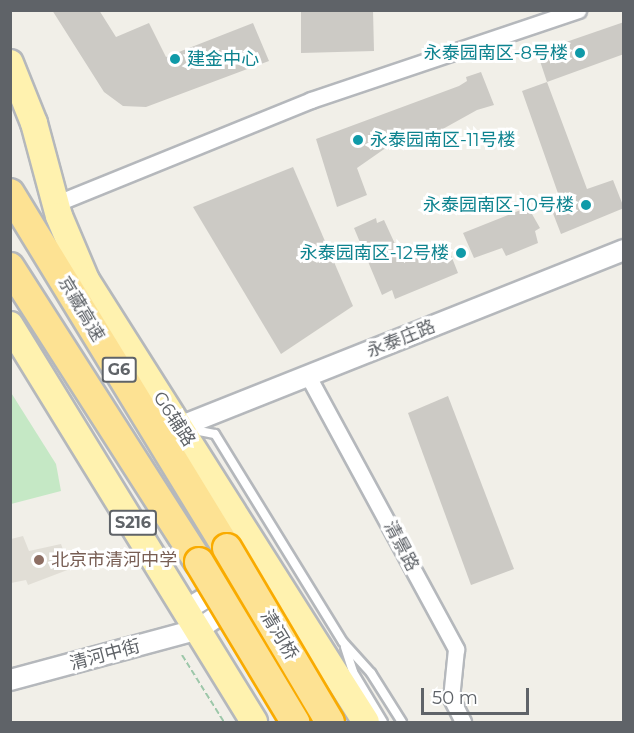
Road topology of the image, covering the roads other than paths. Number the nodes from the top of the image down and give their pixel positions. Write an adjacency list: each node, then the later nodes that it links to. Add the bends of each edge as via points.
1 (578, 10): 4 (street, via 311,100)
2 (10, 63): 4 (main road, G6辅路, via 34,123)
3 (10, 193): 10 (highway, 京藏高速 / G6)
4 (55, 204): 9 (main road, G6辅路, via 86,280)
5 (624, 250): 8 (street, 永泰庄路)
6 (10, 267): 11 (highway, 京藏高速 / G6)
7 (10, 325): 13 (main road, S216)
8 (308, 376): 9 (street, 永泰庄路); 23 (street, 清景路, via 456,649 451,698)
9 (179, 427): 12 (main road, G6辅路); 14 (lane, via 215,435)
10 (227, 548): 19 (highway, 清河桥 / G6, bridge)
11 (199, 562): 18 (highway, 清河桥 / G6, bridge)
12 (270, 569): 13 (street); 20 (main road, G6辅路)
13 (193, 619): 15 (street, 清河中街); 16 (street, 清河中街); 17 (main road, S216)
14 (343, 642): 21 (lane, via 352,672); 22 (lane, via 371,673)
15 (10, 671)
16 (10, 680)
17 (254, 723)
18 (295, 723)
19 (330, 723)
20 (366, 723)
21 (383, 723)
22 (402, 723)
23 (463, 723)

